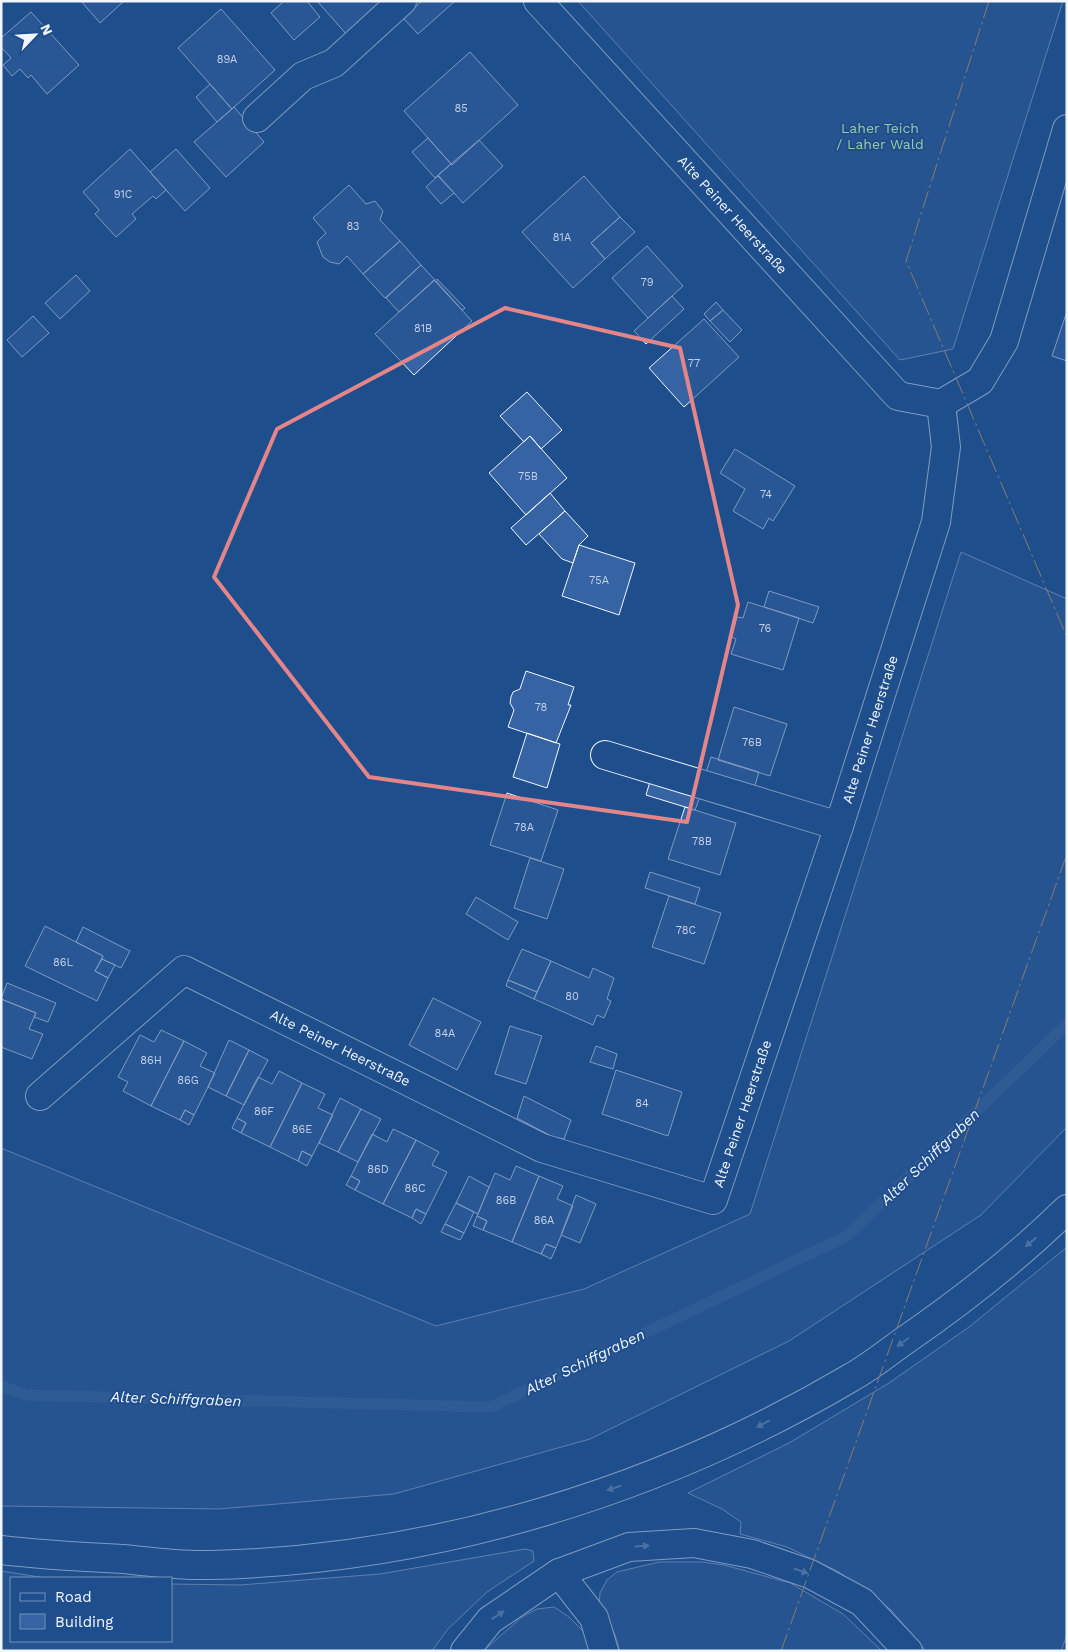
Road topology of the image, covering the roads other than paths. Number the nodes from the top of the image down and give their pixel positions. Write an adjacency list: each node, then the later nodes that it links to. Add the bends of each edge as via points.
1 (402, 1): 3 (main road, via 334,63 303,76)
2 (538, 1): 5 (main road, Alte Peiner Heerstraße, via 898,396)
3 (256, 118)
4 (1067, 129): 5 (main road, via 1004,341 980,381)
5 (941, 404): 7 (main road, Alte Peiner Heerstraße, via 946,447 936,522)
6 (605, 755): 7 (main road)
7 (839, 826): 8 (main road, Alte Peiner Heerstraße, via 713,1200 542,1148 184,970)
8 (40, 1096)
9 (1067, 1209): 10 (main road, one-way to 10, via 956,1304 853,1377 740,1437 644,1478 543,1511 476,1531 405,1546 297,1561 207,1566)
10 (1, 1550)
11 (559, 1572): 12 (main road, one-way to 11, via 490,1620); 13 (main road, via 594,1618); 14 (main road, one-way to 14, via 629,1547 694,1543 752,1554 810,1574 862,1602)
12 (465, 1651)
13 (604, 1651)
14 (908, 1651)

